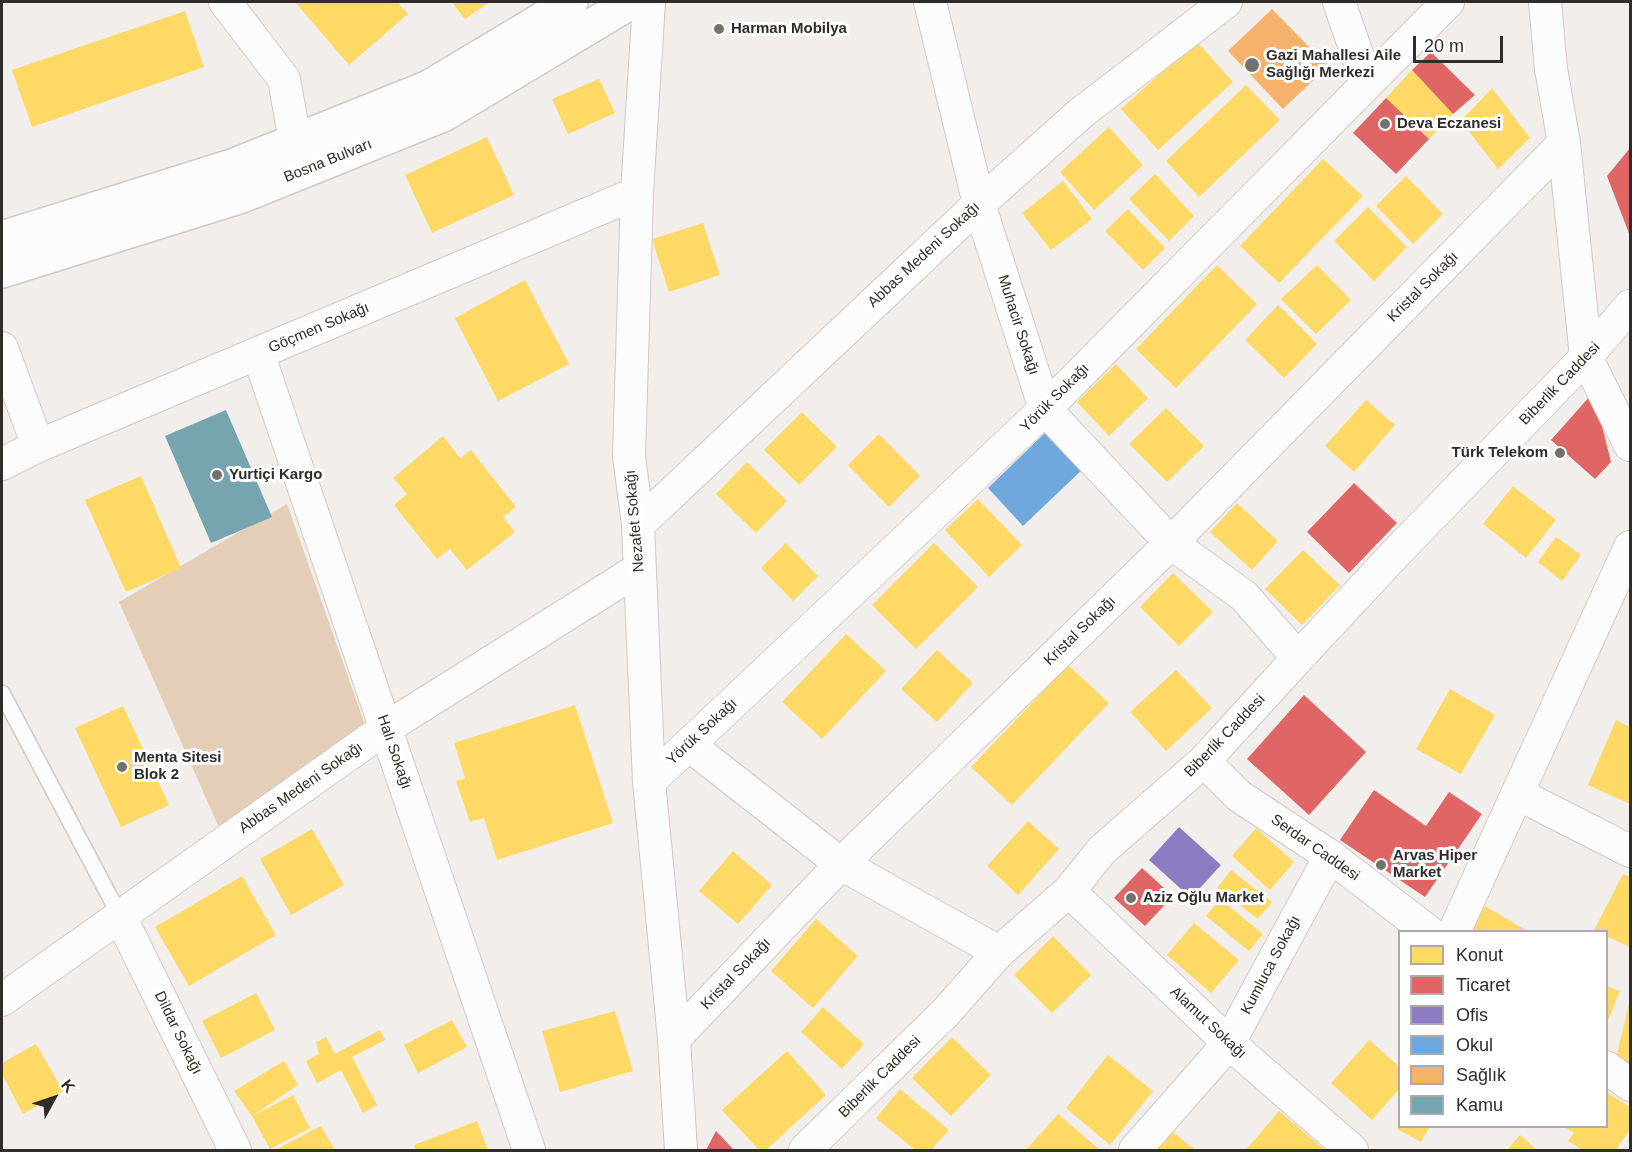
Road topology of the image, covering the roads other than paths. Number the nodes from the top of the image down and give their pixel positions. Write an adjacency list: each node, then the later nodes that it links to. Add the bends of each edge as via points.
1 (225, 2): 11 (street, via 284,79)
2 (571, 2): 11 (main road, Bosna Bulvarı, via 429,87)
3 (631, 2): 16 (main road, Bosna Bulvarı, via 443,115 242,196)
4 (649, 2): 13 (street, Nezafet Sokağı)
5 (930, 2): 14 (street, Muhacir Sokağı)
6 (1226, 2): 14 (street, Abbas Medeni Sokağı, via 1081,113)
7 (1339, 2): 10 (street)
8 (1448, 2): 10 (street, Yörük Sokağı)
9 (1545, 2): 12 (street, via 1551,69)
10 (1367, 83): 21 (street, Yörük Sokağı)
11 (295, 141): 15 (main road, Bosna Bulvarı, via 232,166)
12 (1564, 143): 20 (street); 26 (street, Kristal Sokağı)
13 (637, 193): 19 (street, Göçmen Sokağı); 25 (street, Nezafet Sokağı, via 629,456)
14 (979, 204): 21 (street, Muhacir Sokağı); 25 (street, Abbas Medeni Sokağı)
15 (2, 238)
16 (2, 271)
17 (1630, 306): 20 (street, Biberlik Caddesi)
18 (2, 348): 23 (street)
19 (258, 353): 23 (street, Göçmen Sokağı); 31 (street, Halı Sokağı)
20 (1586, 357): 22 (street); 29 (street, Biberlik Caddesi)
21 (1045, 409): 26 (street, Muhacir Sokağı); 32 (street, Yörük Sokağı)
22 (1630, 445)
23 (38, 446): 24 (street, Göçmen Sokağı)
24 (2, 464)
25 (638, 525): 28 (street, Nezafet Sokağı)
26 (1171, 543): 29 (street, Muhacir Sokağı, via 1244,596); 38 (street, Kristal Sokağı)
27 (1630, 547): 35 (street)
28 (639, 569): 31 (street, Abbas Medeni Sokağı); 34 (street, Nezafet Sokağı)
29 (1298, 658): 33 (street, Biberlik Caddesi)
30 (2, 693): 40 (lane)
31 (386, 728): 40 (street, Abbas Medeni Sokağı); 50 (street, Halı Sokağı)
32 (689, 745): 34 (street, Yörük Sokağı); 38 (street)
33 (1204, 761): 37 (street, Serdar Caddesi, via 1239,796); 39 (street, Biberlik Caddesi, via 1102,850)
34 (649, 782): 45 (street, Nezafet Sokağı)
35 (1518, 794): 36 (street); 42 (street)
36 (1630, 851)
37 (1330, 856): 41 (street, Serdar Caddesi); 46 (street, Kumluca Sokağı)
38 (841, 864): 43 (street); 45 (street, Kristal Sokağı)
39 (1069, 891): 43 (street, Biberlik Caddesi); 46 (street, Alamut Sokağı)
40 (120, 916): 44 (street, Abbas Medeni Sokağı); 49 (street, Dildar Sokağı)
41 (1426, 930)
42 (1455, 930)
43 (999, 952): 52 (street, Biberlik Caddesi, via 946,1012)
44 (2, 1000)
45 (674, 1039): 51 (street)
46 (1229, 1043): 53 (street, Kumluca Sokağı); 54 (street, Alamut Sokağı)
47 (1608, 1068): 48 (street)
48 (1630, 1085)
49 (236, 1150)
50 (529, 1150)
51 (681, 1150)
52 (805, 1150)
53 (1135, 1150)
54 (1352, 1150)

